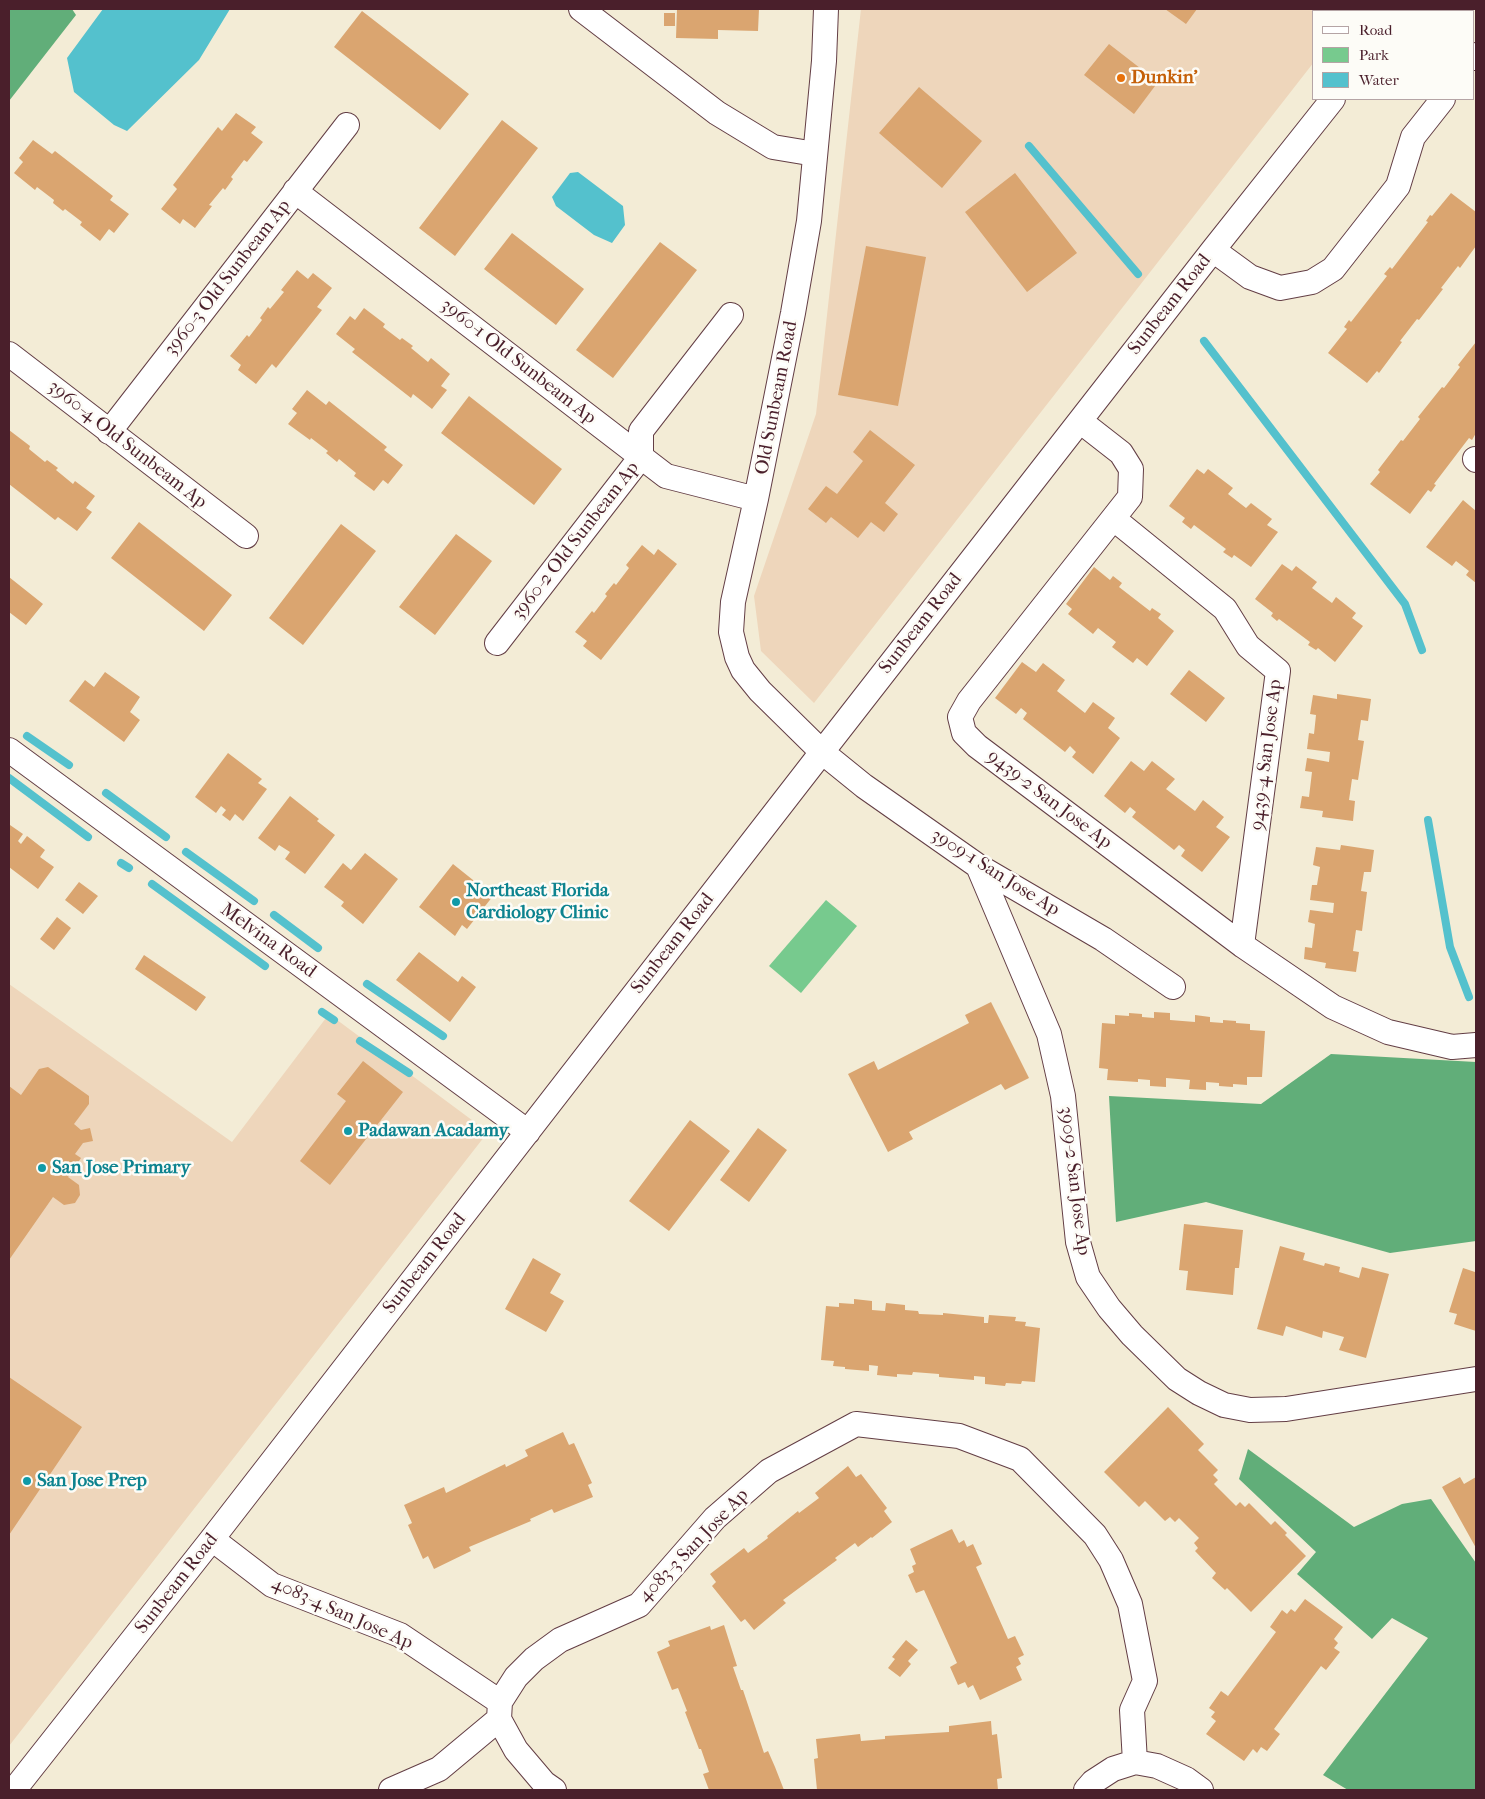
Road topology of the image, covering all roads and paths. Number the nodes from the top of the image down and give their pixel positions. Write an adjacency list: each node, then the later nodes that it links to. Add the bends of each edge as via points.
1 (581, 9): 6 (street, via 717,113 773,147)
2 (826, 9): 6 (street, Old Sunbeam Road)
3 (1332, 100): 8 (street, Sunbeam Road)
4 (1442, 100): 8 (street, via 1414,137 1398,186 1333,269 1312,282 1280,288 1250,278)
5 (346, 125): 7 (street, 3960-3 Old Sunbeam Ap)
6 (815, 154): 14 (street, Old Sunbeam Road, via 808,230 794,314)
7 (295, 191): 12 (street, 3960-3 Old Sunbeam Ap); 13 (street, 3960-1 Old Sunbeam Ap)
8 (1213, 250): 11 (street, Sunbeam Road)
9 (731, 315): 13 (street, 3960-2 Old Sunbeam Ap, via 641,431)
10 (9, 354): 12 (street, 3960-4 Old Sunbeam Ap)
11 (1080, 421): 15 (street, 9439-2 San Jose Ap, via 1121,453 1131,469 1130,497); 19 (street, Sunbeam Road)
12 (109, 432): 16 (street, 3960-4 Old Sunbeam Ap)
13 (641, 457): 14 (street, 3960-1 Old Sunbeam Ap, via 666,476); 17 (street, 3960-2 Old Sunbeam Ap)
14 (756, 500): 19 (street, Old Sunbeam Road, via 733,602 732,632 736,657 760,691)
15 (1114, 519): 21 (street, 9439-4 San Jose Ap, via 1225,609 1248,646 1278,671); 21 (street, 9439-2 San Jose Ap, via 969,701 960,717 964,733)
16 (246, 536)
17 (497, 644)
18 (9, 750): 24 (street, Melvina Road)
19 (822, 752): 20 (street, 3909-1 San Jose Ap, via 864,786); 24 (street, Sunbeam Road)
20 (978, 866): 22 (street, 3909-1 San Jose Ap, via 1103,939); 25 (street, 3909-2 San Jose Ap, via 1049,1034 1063,1096 1078,1242 1088,1277 1108,1308 1132,1335 1177,1378 1199,1393 1224,1405 1250,1410 1286,1409)
21 (1242, 945): 23 (street, 9439-2 San Jose Ap, via 1333,1007 1388,1032 1452,1047)
22 (1173, 987)
23 (1476, 1045)
24 (528, 1132): 26 (street, Sunbeam Road)
25 (1476, 1379)
26 (212, 1539): 27 (street, 4083-4 San Jose Ap, via 272,1585 400,1636); 29 (street, Sunbeam Road)
27 (500, 1710): 28 (street, 4083-3 San Jose Ap, via 516,1676 534,1659 560,1640 639,1605 715,1518 769,1470 856,1424 959,1436 1020,1459 1095,1535 1111,1560 1130,1604 1145,1681 1132,1710); 30 (street, 4083-3 San Jose Ap, via 439,1769); 31 (street, via 516,1750)
28 (1135, 1762): 32 (street, via 1113,1769); 33 (street, via 1157,1766)
29 (14, 1790)
30 (391, 1790)
31 (554, 1790)
32 (1086, 1790)
33 (1201, 1790)

